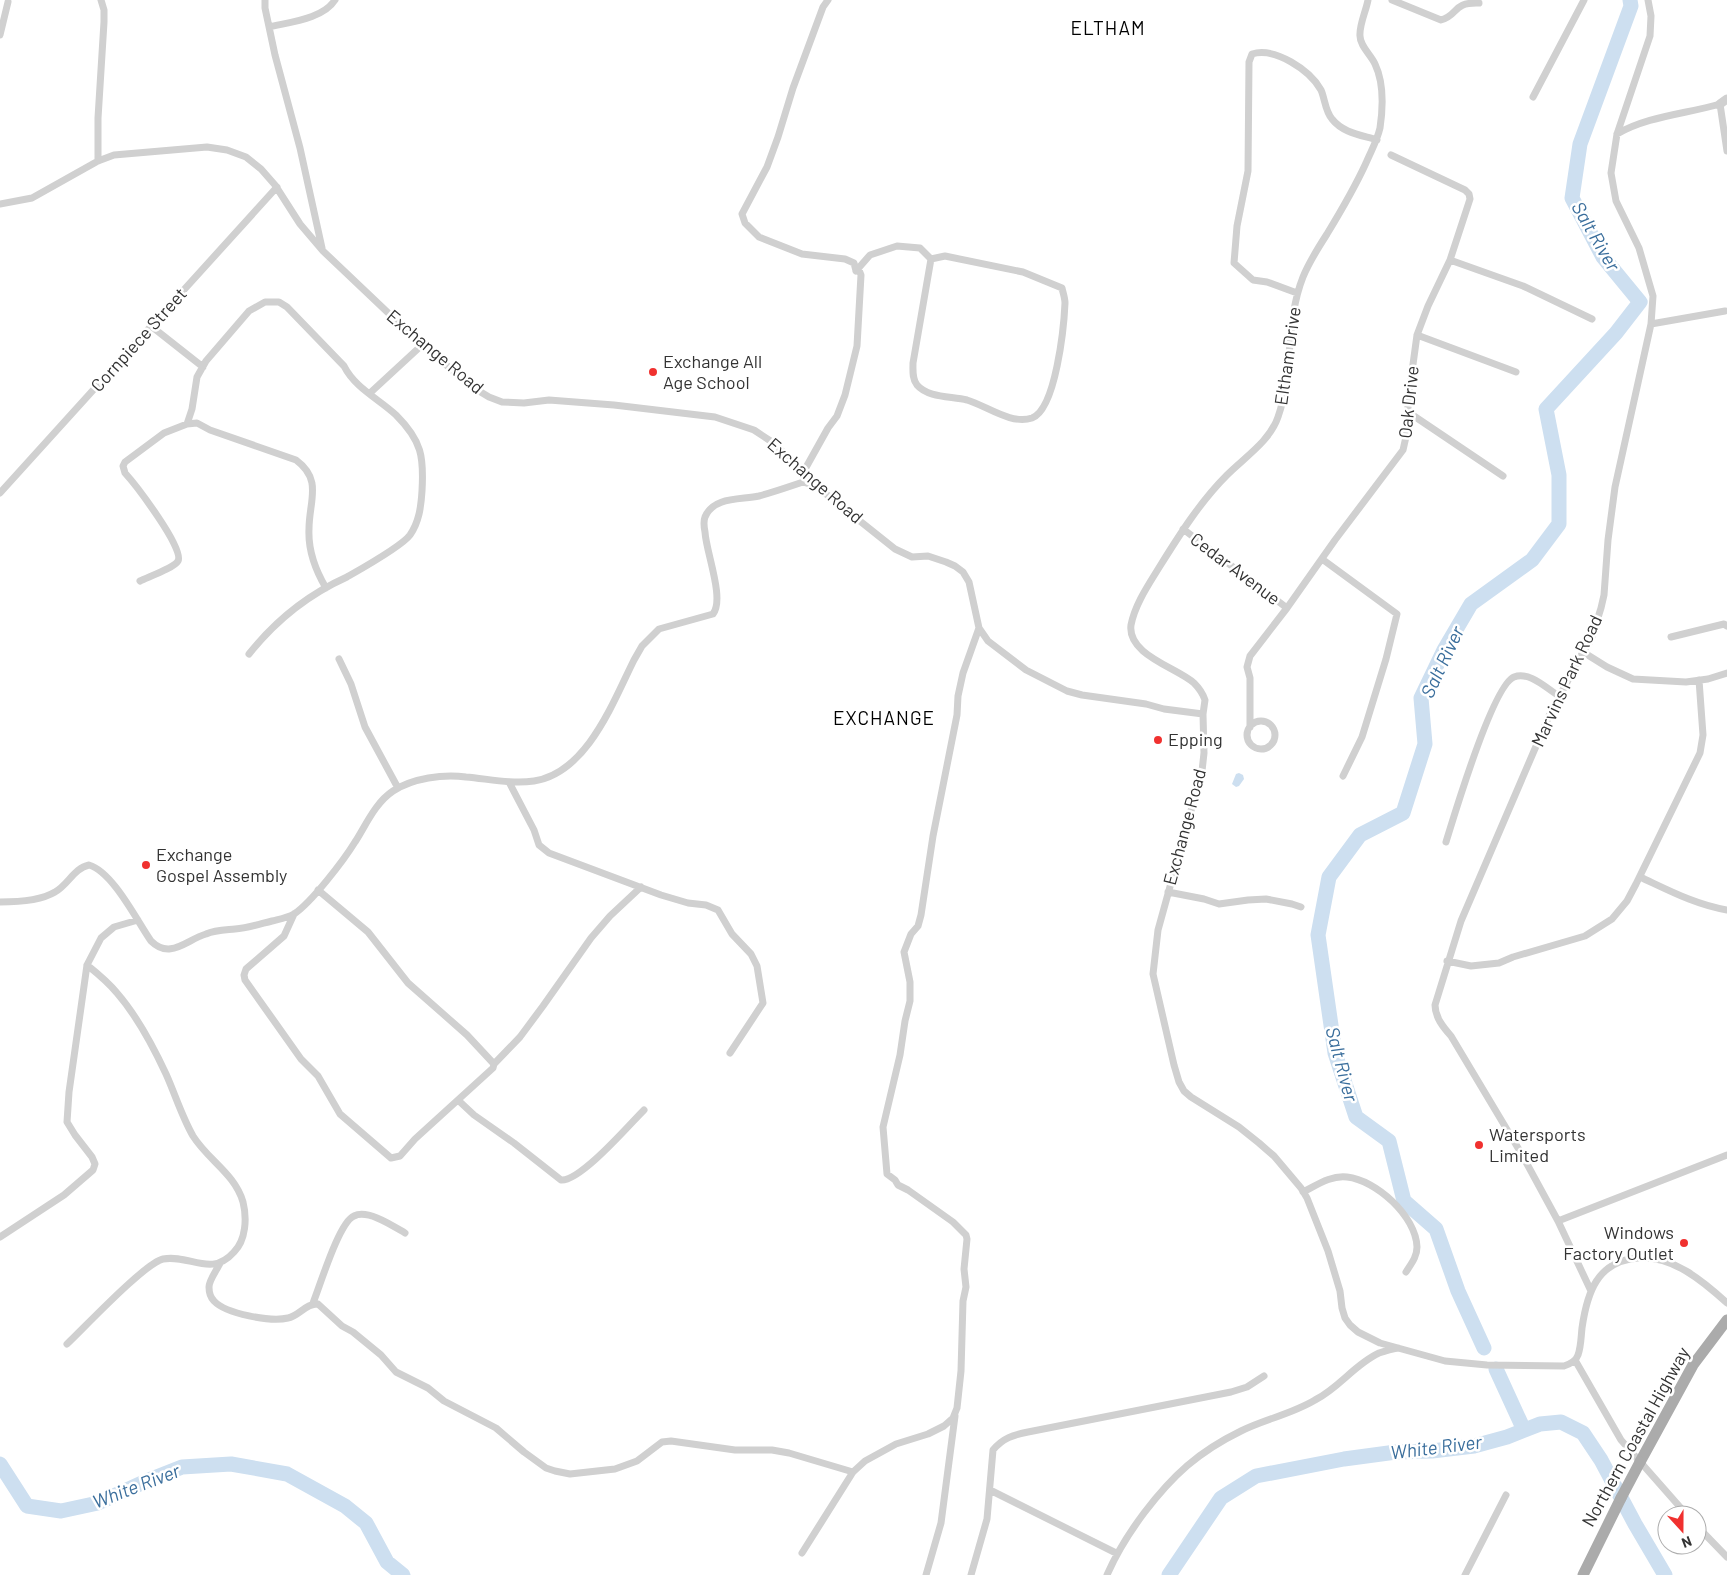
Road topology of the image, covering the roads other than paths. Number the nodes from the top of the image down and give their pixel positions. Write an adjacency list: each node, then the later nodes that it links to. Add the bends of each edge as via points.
1 (101, 0): 19 (street, via 104,22)
2 (265, 0): 11 (street)
3 (335, 0): 11 (street, via 320,14)
4 (828, 0): 25 (street, via 793,88 767,167 742,214 745,223 759,237 802,254 845,259 854,263)
5 (1368, 0): 16 (street, Eltham Drive, via 1359,34 1381,83 1382,109)
6 (1392, 0): 10 (street, via 1441,20 1448,18 1458,7)
7 (1584, 0): 13 (street)
8 (1648, 0): 15 (street, Marvins Park Road, via 1650,36)
9 (8, 2): 12 (street)
10 (1479, 3)
11 (269, 27): 22 (street)
12 (0, 35)
13 (1533, 98)
14 (1725, 103): 15 (street, via 1641,122); 17 (street)
15 (1617, 134): 29 (street, Marvins Park Road, via 1612,182 1621,213 1639,248 1653,296)
16 (1377, 140): 26 (street, Eltham Drive, via 1311,261); 26 (street, via 1336,124 1330,118 1320,90 1305,71 1284,58 1258,52 1252,54 1249,62 1248,171 1237,226 1234,263 1253,280)
17 (1727, 151)
18 (1391, 155): 24 (street, Oak Drive, via 1469,194)
19 (98, 161): 20 (street, Exchange Road, via 123,153 220,148 246,156); 21 (street, Exchange Road, via 32,198)
20 (277, 187): 22 (street, Exchange Road, via 300,224); 30 (street, Cornpiece Street)
21 (0, 204)
22 (323, 251): 32 (street, Exchange Road)
23 (931, 259): 23 (street, via 945,256 1023,272 1062,288 1066,302 1062,345 1049,394 1038,415 1024,420 1007,416 970,401 924,391 916,384 913,363); 25 (street, via 920,248 897,246 870,255)
24 (1450, 260): 28 (street, via 1523,286); 31 (street, Oak Drive)
25 (856, 271): 38 (street, via 859,270 861,281 857,346 845,396 837,416)
26 (1298, 293): 42 (street, Eltham Drive, via 1285,392 1278,419 1259,445 1203,501)
27 (1726, 311): 29 (street)
28 (1592, 319)
29 (1651, 324): 50 (street, Marvins Park Road, via 1615,488 1604,595 1591,640)
30 (152, 326): 33 (street); 41 (street, Cornpiece Street)
31 (1417, 335): 34 (street); 36 (street, Oak Drive)
32 (422, 346): 35 (street); 38 (street, Exchange Road, via 474,388 502,402 549,400 715,417 754,430)
33 (203, 367): 35 (street, via 249,311 265,302 279,302); 37 (street, via 197,377)
34 (1516, 372)
35 (370, 394): 45 (street, via 396,415 417,444 423,461 421,509 409,536)
36 (1408, 412): 39 (street); 43 (street, Oak Drive, via 1403,450)
37 (187, 424): 44 (street, via 164,433 123,466 173,541 179,556 175,565); 45 (street, via 198,423 305,466 314,489 308,529 312,554)
38 (804, 471): 40 (street, Exchange Road)
39 (1503, 476)
40 (816, 486): 48 (street, Exchange Road, via 895,549 912,557 928,556 946,562 963,572); 61 (street, via 803,482 757,496 734,498 711,508 704,523 716,610 713,614 660,630 650,638 634,660 602,724 573,761 535,781)
41 (0, 493)
42 (1183, 529): 46 (street, Cedar Avenue); 57 (street, Eltham Drive, via 1137,606 1131,627 1135,640 1144,651 1194,682 1206,700)
43 (1322, 559): 46 (street, Oak Drive); 60 (street, via 1397,614 1362,737)
44 (140, 581)
45 (326, 588): 51 (street, via 309,596 288,613)
46 (1287, 608): 56 (street, Oak Drive, via 1250,656)
47 (1727, 626): 49 (street, via 1724,624)
48 (979, 628): 57 (street, Exchange Road, via 988,641 1020,666 1067,691); 94 (street, via 958,696 921,915 904,952 910,1000 883,1127 887,1174 966,1234 966,1287)
49 (1671, 637)
50 (1583, 652): 54 (street, via 1633,679); 55 (street, Marvins Park Road)
51 (249, 654)
52 (339, 660): 62 (street, via 352,684 365,727)
53 (1727, 673): 54 (street)
54 (1699, 680): 64 (street, via 1703,734 1700,754)
55 (1559, 696): 63 (street, via 1530,677 1519,676 1507,682 1498,696); 73 (street, Marvins Park Road)
56 (1250, 712): 58 (street); 59 (street, Oak Drive)
57 (1203, 714): 67 (street, Exchange Road, via 1202,771)
58 (1260, 721): 59 (street); 59 (street, via 1273,728 1275,736 1269,747 1262,749 1251,745 1247,734)
59 (1250, 727)
60 (1343, 776)
61 (509, 782): 62 (street, via 445,776); 65 (street, via 539,845 549,853)
62 (398, 788): 66 (street, via 371,814 354,844)
63 (1446, 842)
64 (1640, 877): 70 (street, via 1685,898); 73 (street, via 1612,919 1585,936 1499,963 1471,966)
65 (641, 886): 75 (street, via 688,904 702,904 718,910 732,934 751,954 757,966 763,1003); 76 (street, via 590,938 538,1014)
66 (318, 890): 71 (street); 76 (street, via 368,932 408,983 467,1035)
67 (1168, 892): 69 (street, via 1219,904 1266,899); 80 (street, Exchange Road, via 1158,930 1153,974 1180,1082 1190,1098 1239,1127 1269,1152)
68 (0, 902): 72 (street, via 49,895 81,867 89,865 112,882)
69 (1301, 907)
70 (1727, 910)
71 (294, 914): 72 (street, via 254,926 210,932 168,950 156,946); 77 (street, via 284,936 250,965 244,975 245,980 300,1059 318,1076 340,1114 382,1152 394,1158 400,1156)
72 (138, 920): 74 (street, via 114,927 101,938)
73 (1447, 961): 81 (street, Marvins Park Road, via 1435,1005 1439,1019 1521,1153)
74 (87, 964): 83 (street, via 67,1122 95,1164 93,1170 64,1195); 84 (street, via 129,1008 165,1073 192,1135 232,1179 243,1202 244,1235 236,1251)
75 (730, 1053)
76 (494, 1064): 77 (street)
77 (459, 1100): 78 (street, via 474,1115 566,1181 576,1176)
78 (644, 1110)
79 (1727, 1155): 81 (street)
80 (1303, 1192): 85 (street, via 1332,1178 1346,1177 1363,1181 1386,1195 1414,1233 1415,1258); 91 (street, Exchange Road, via 1328,1251 1345,1318 1358,1332)
81 (1558, 1222): 86 (street, Marvins Park Road)
82 (405, 1232): 88 (street, via 378,1218 354,1215 339,1234)
83 (0, 1237)
84 (220, 1263): 88 (street, via 209,1285 211,1297 220,1306 236,1313 285,1319); 90 (street, via 161,1259 140,1274)
85 (1406, 1272)
86 (1591, 1291): 87 (street, via 1601,1276 1616,1263 1624,1259 1654,1258 1687,1272); 92 (street)
87 (1727, 1303)
88 (313, 1304): 95 (street, via 318,1304 353,1332 396,1372 496,1428 524,1452 555,1471 570,1474 615,1469 637,1460 662,1442 672,1441 735,1450 772,1450)
89 (1727, 1320): 107 (main road, Northern Coastal Highway, bridge, via 1693,1365)
90 (67, 1344)
91 (1398, 1348): 92 (street, Exchange Road, via 1466,1364 1564,1366); 101 (street, via 1370,1358 1314,1401 1244,1430 1203,1453 1159,1493)
92 (1575, 1360): 98 (street, via 1621,1440)
93 (1264, 1376): 96 (street, via 1231,1392 1010,1436 993,1450)
94 (956, 1413): 95 (street, via 944,1426 885,1449); 103 (street, via 941,1524)
95 (853, 1472): 100 (street)
96 (990, 1490): 101 (street); 104 (street, via 987,1519)
97 (1506, 1495): 106 (street)
98 (1678, 1505)
99 (1707, 1536): 102 (street)
100 (802, 1553)
101 (1116, 1553): 105 (street)
102 (1727, 1557)
103 (926, 1575)
104 (971, 1575)
105 (1107, 1575)
106 (1465, 1575)
107 (1583, 1575)

